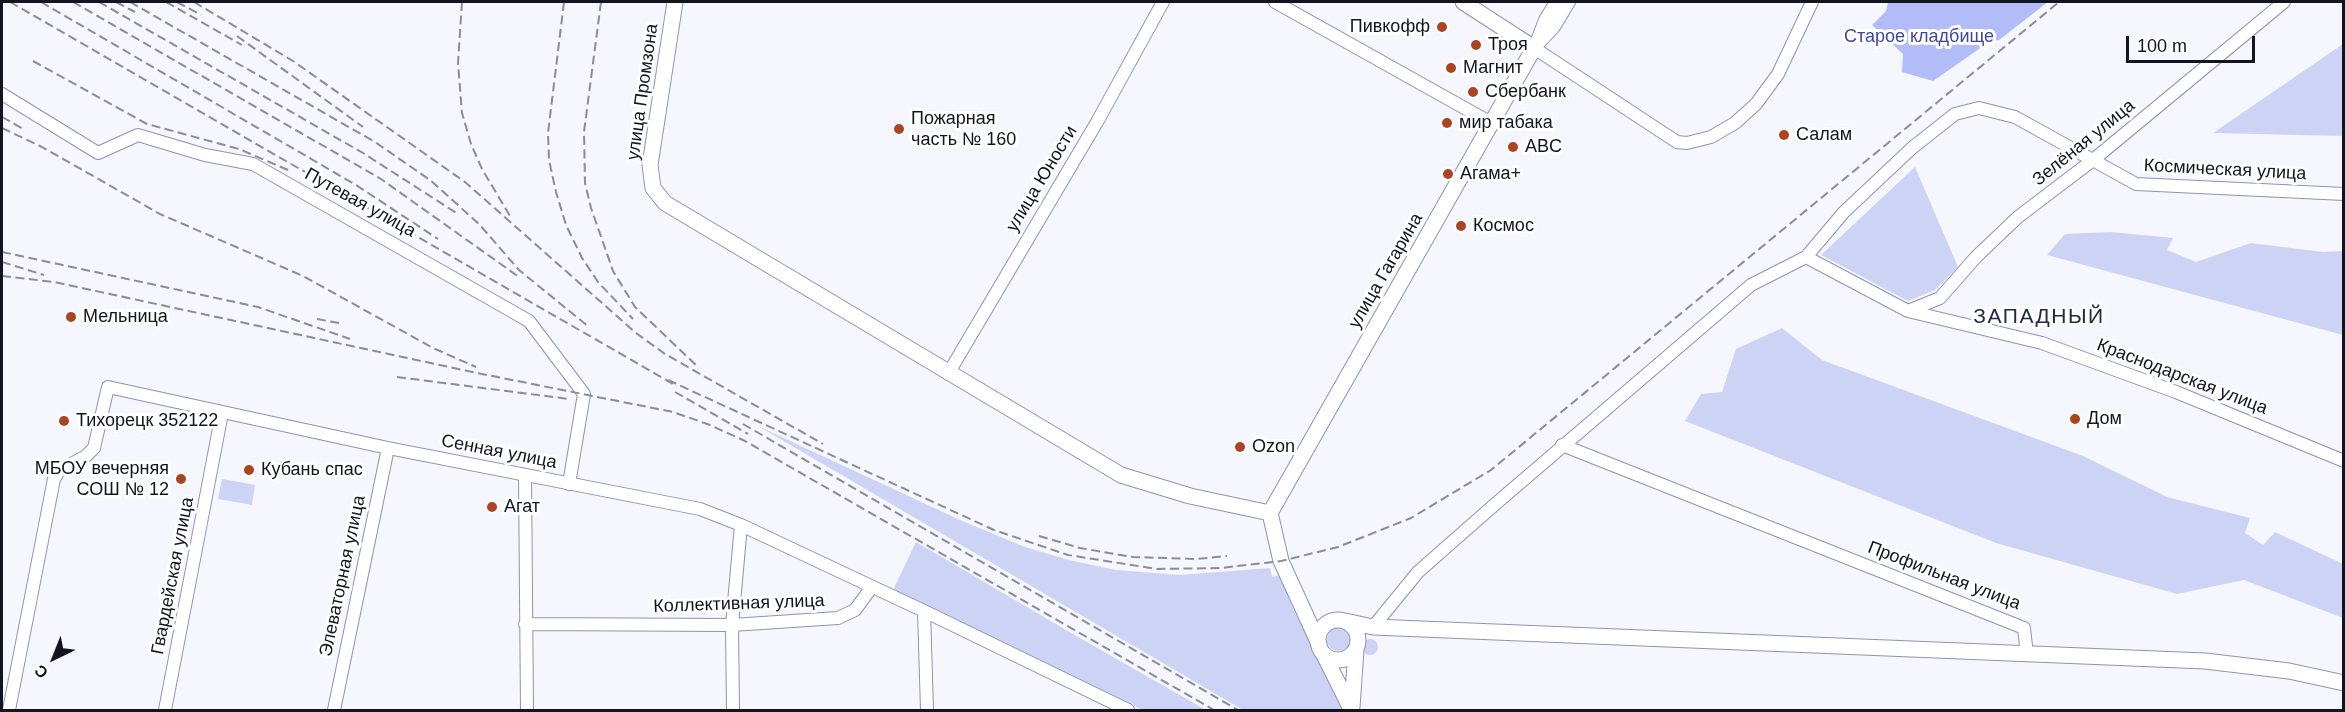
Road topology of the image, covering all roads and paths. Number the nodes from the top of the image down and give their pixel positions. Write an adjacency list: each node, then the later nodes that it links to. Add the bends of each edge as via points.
1 (675, 2): 16 (main road, улица Промзона, via 650,165 653,188 665,203 691,220)
2 (1163, 2): 16 (street, улица Юности)
3 (1275, 2): 11 (street)
4 (1463, 2): 9 (main road)
5 (1556, 2): 9 (street, улица Гагарина)
6 (1569, 2): 9 (street, улица Гагарина, via 1554,27)
7 (1812, 2): 9 (street, via 1778,74 1756,104 1711,137 1687,143 1677,142)
8 (2284, 2): 12 (street, Зелёная улица)
9 (1534, 48): 11 (main road, улица Гагарина)
10 (2, 94): 22 (street, Путевая улица, via 98,153 138,135 205,155 253,164 529,321 584,394)
11 (1493, 124): 23 (main road, улица Гагарина)
12 (2093, 160): 13 (street, Космическая улица, via 2136,184); 14 (street, Космическая улица, via 2015,117 1979,108 1955,114 1844,212); 15 (street, Зелёная улица, via 2018,218 1940,298)
13 (2343, 194)
14 (1806, 257): 15 (street, Краснодарская улица); 18 (street, via 1751,285)
15 (1908, 311): 20 (street, Краснодарская улица, via 2042,343 2176,392)
16 (948, 374): 23 (main road, via 1121,475 1190,496)
17 (222, 413): 19 (street, Сенная улица); 37 (street, Сенная улица, via 108,387 94,448 59,471 54,479); 38 (street, Гвардейская улица)
18 (1562, 446): 31 (street, via 1418,572); 34 (street, Профильная улица, via 2024,628)
19 (388, 448): 21 (street, Сенная улица); 39 (street, Элеваторная улица)
20 (2343, 461)
21 (525, 476): 22 (street, Сенная улица); 29 (street)
22 (569, 484): 24 (street, Сенная улица, via 700,509)
23 (1270, 513): 26 (main road, via 1281,561)
24 (741, 525): 25 (street, Сенная улица); 30 (street)
25 (872, 587): 27 (street); 30 (street, Коллективная улица, via 855,610 838,618)
26 (1303, 607): 28 (main road); 33 (main road)
27 (924, 610): 42 (street); 43 (street)
28 (1344, 620): 31 (main road); 32 (main road, via 1356,629); 33 (main road, via 1324,626 1319,634)
29 (525, 624): 30 (street, Коллективная улица); 40 (street)
30 (732, 624): 41 (street)
31 (1373, 627): 32 (main road); 34 (main road)
32 (1357, 645): 33 (main road, via 1349,657 1337,660); 36 (main road)
33 (1320, 647): 36 (main road)
34 (2027, 655): 35 (main road, via 2205,661 2289,671)
35 (2343, 683)
36 (1352, 710)
37 (9, 711)
38 (165, 711)
39 (334, 711)
40 (527, 711)
41 (733, 711)
42 (927, 711)
43 (1128, 711)

